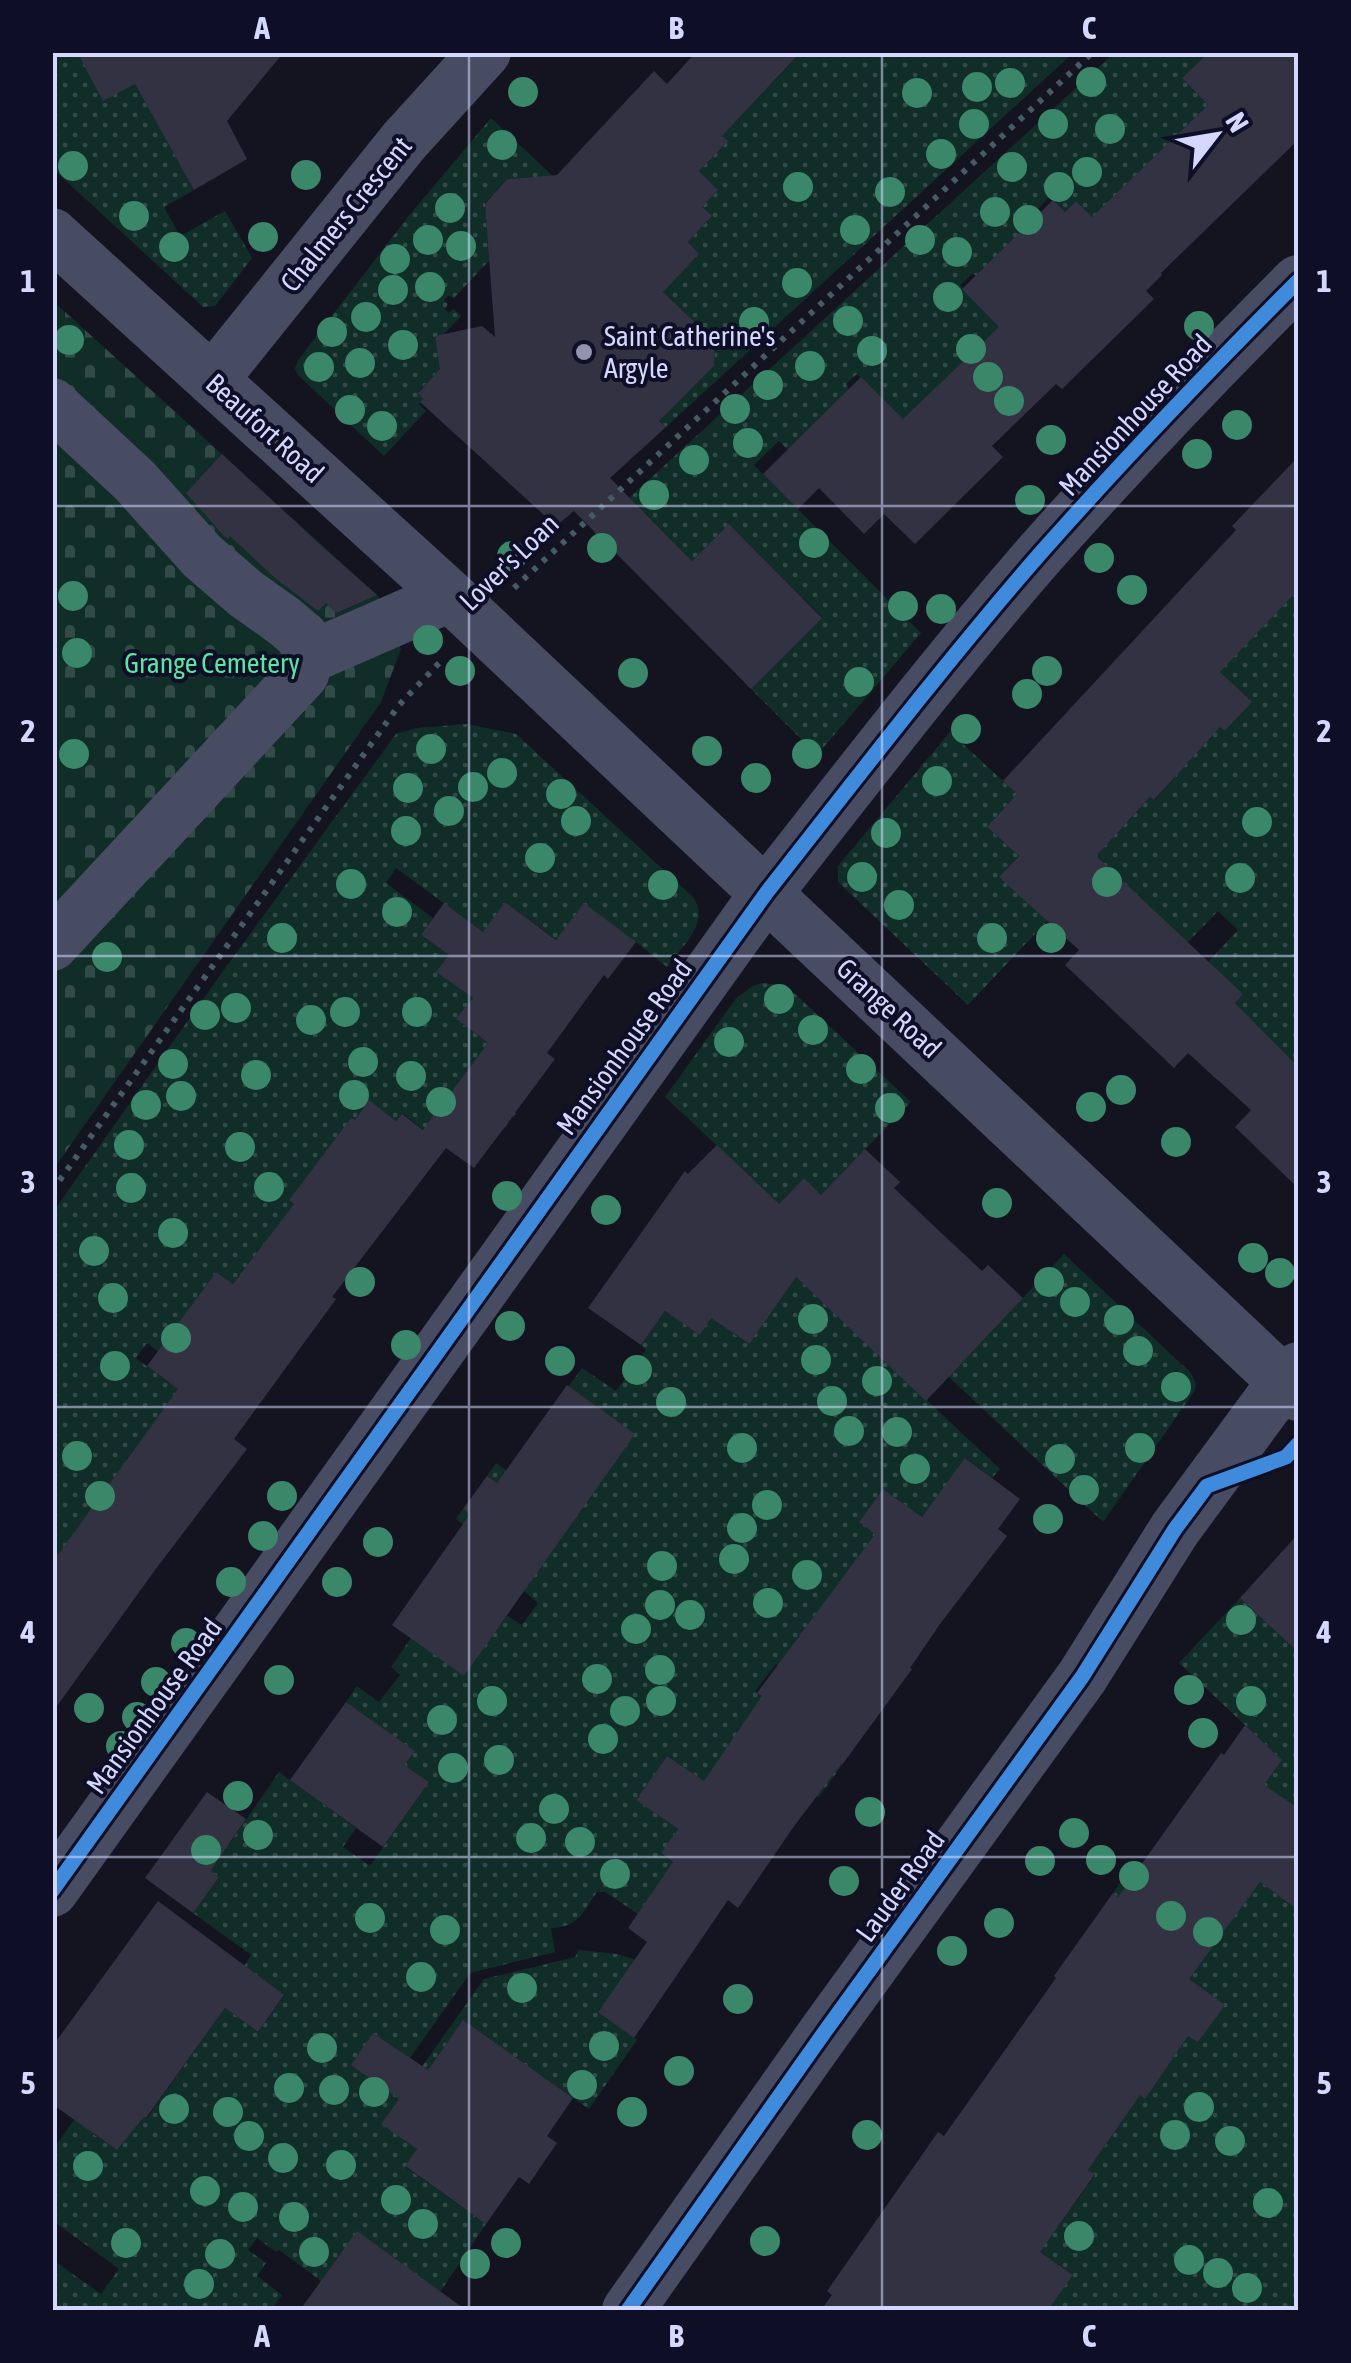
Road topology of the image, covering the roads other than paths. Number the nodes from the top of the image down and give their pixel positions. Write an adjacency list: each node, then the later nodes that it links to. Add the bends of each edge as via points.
1 (485, 52): 4 (street, Chalmers Crescent)
2 (52, 234): 4 (street, Beaufort Road)
3 (1298, 281): 8 (street, Mansionhouse Road, via 1037,558)
4 (212, 380): 6 (street, Beaufort Road)
5 (52, 404): 7 (street, via 202,556 304,638)
6 (464, 609): 7 (street); 8 (street, Grange Road)
7 (308, 658): 9 (street, via 303,674)
8 (766, 892): 10 (street, Grange Road); 11 (street, Mansionhouse Road)
9 (52, 946)
10 (1294, 1381): 12 (street, Lauder Road, via 1175,1529 1082,1677)
11 (52, 1891)
12 (628, 2310)

